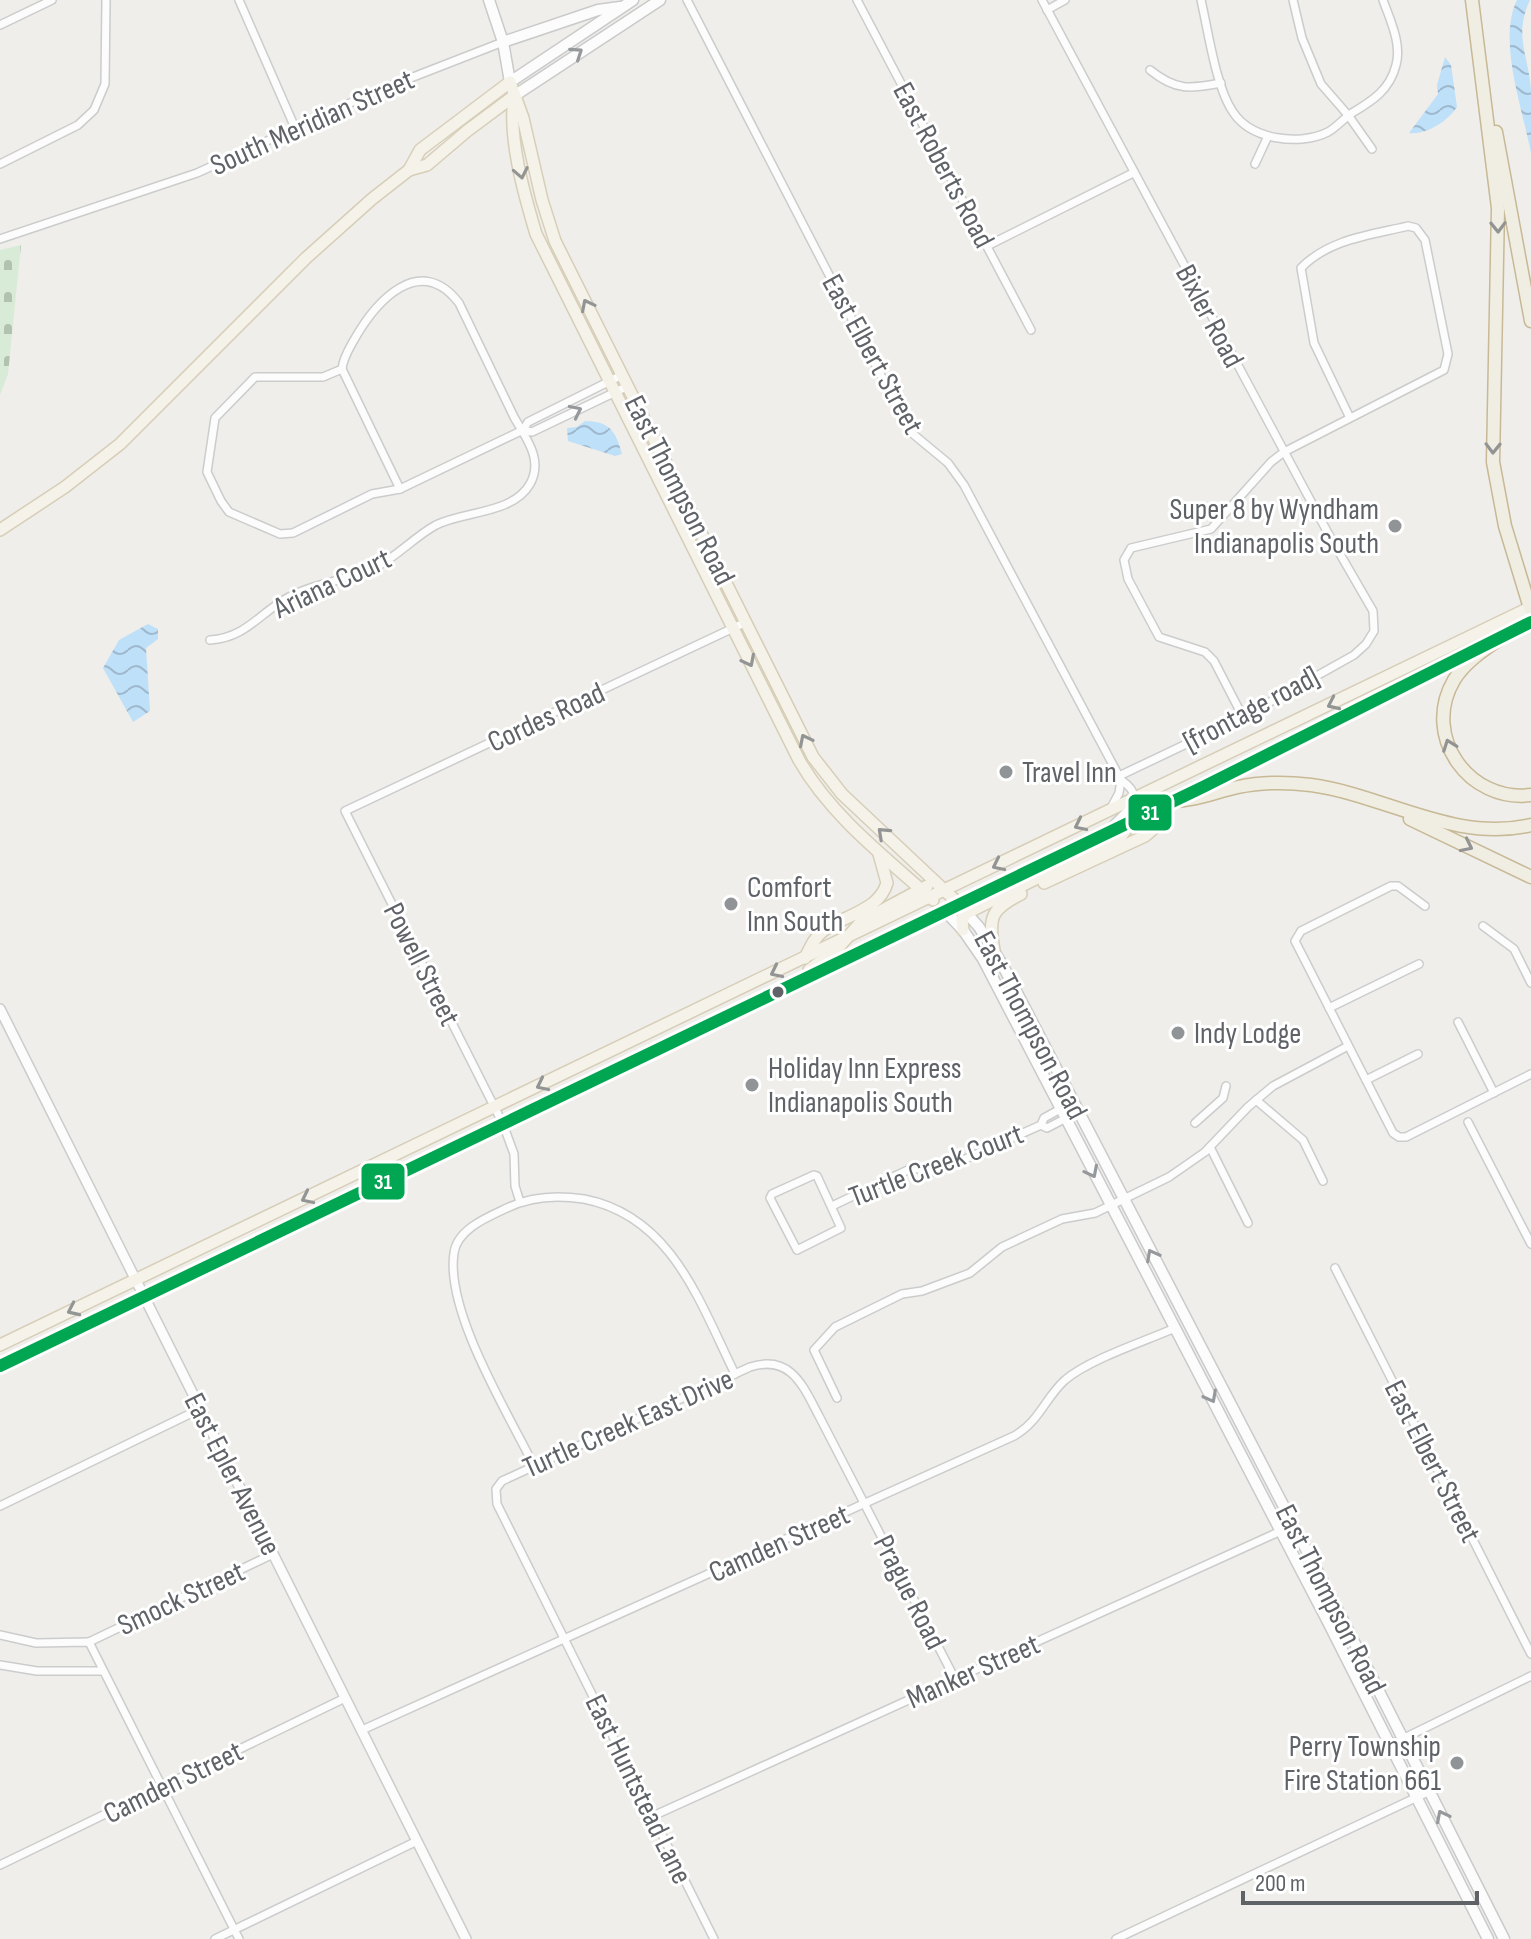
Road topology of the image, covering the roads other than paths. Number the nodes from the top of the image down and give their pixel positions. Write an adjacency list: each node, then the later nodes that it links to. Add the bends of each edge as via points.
1 (52, 0): 16 (street)
2 (106, 0): 27 (street, via 105,84 94,110 78,125)
3 (239, 0): 24 (street)
4 (489, 0): 18 (main road, East Thompson Road)
5 (660, 0): 22 (main road, South Meridian Street, one-way to 5)
6 (687, 0): 53 (street, East Elbert Street, via 903,418 964,485)
7 (857, 0): 32 (street, East Roberts Road)
8 (1042, 0): 15 (street, Bixler Road)
9 (1065, 0): 15 (street)
10 (1201, 0): 21 (street)
11 (1293, 0): 23 (street, via 1321,84)
12 (1383, 0): 23 (street, via 1398,46 1397,65 1374,101)
13 (1472, 0): 17 (highway)
14 (628, 3): 18 (main road, South Meridian Street); 20 (main road, South Meridian Street)
15 (1047, 10): 30 (street, Bixler Road)
16 (0, 25)
17 (1477, 39): 33 (highway); 44 (highway, one-way to 44, via 1498,208 1493,462 1503,518)
18 (503, 42): 20 (main road, East Thompson Road); 24 (street, South Meridian Street, via 383,88)
19 (1150, 70): 21 (street, via 1180,87)
20 (510, 82): 22 (main road, East Thompson Road); 29 (main road, South Meridian Street, via 420,150)
21 (1221, 83): 25 (street, via 1233,114)
22 (514, 96): 29 (main road, South Meridian Street, via 427,165); 36 (main road, East Thompson Road, one-way to 22, via 552,233); 38 (main road, East Thompson Road, one-way to 38, via 511,118 536,234)
23 (1348, 115): 25 (street, via 1329,131 1304,140); 26 (street)
24 (296, 130): 31 (street, South Meridian Street, via 176,181)
25 (1268, 136): 28 (street)
26 (1372, 149)
27 (0, 164)
28 (1255, 164)
29 (409, 170): 43 (main road, South Meridian Street, via 306,258 120,444)
30 (1133, 173): 32 (street); 41 (street, Bixler Road)
31 (0, 239)
32 (987, 246): 34 (street, East Roberts Road)
33 (1531, 321)
34 (1031, 330)
35 (342, 369): 40 (street, Ariana Court, via 365,322 398,288 426,281 459,303); 42 (street); 42 (street, via 323,377 255,377 220,411 206,469 221,501 229,512 286,534 372,494)
36 (622, 375): 37 (main road, East Thompson Road); 38 (street)
37 (628, 386): 38 (street); 45 (main road, East Thompson Road)
38 (611, 388): 40 (street, via 528,422); 47 (main road, East Thompson Road)
39 (1350, 418): 39 (street, via 1444,370 1448,354 1425,240 1416,228 1331,245 1301,268 1314,343); 41 (street)
40 (523, 430): 42 (street); 50 (street, Ariana Court, via 535,467 519,496 443,522 378,566 301,590 241,633)
41 (1284, 452): 48 (street, Bixler Road, via 1373,611); 51 (street, via 1211,529 1131,548 1124,560 1128,579 1159,637 1205,652)
42 (400, 489)
43 (0, 530)
44 (1530, 607): 52 (main road, one-way to 52)
45 (746, 622): 47 (street, Cordes Road); 64 (main road, East Thompson Road, one-way to 45, via 822,770)
46 (1531, 622): 49 (main road)
47 (733, 628): 58 (street, Cordes Road); 63 (main road, East Thompson Road, one-way to 63, via 806,772)
48 (1374, 631): 51 (street, [frontage road], via 1354,655)
49 (1510, 632): 54 (highway, one-way to 49, via 1500,794 1470,778 1456,763 1444,731 1445,704 1455,679 1472,659); 57 (main road)
50 (210, 640)
51 (1243, 717): 53 (street, [frontage road])
52 (1189, 772): 55 (main road); 60 (main road, via 1145,802)
53 (1120, 778): 55 (street, East Elbert Street); 59 (street)
54 (1531, 795)
55 (1134, 799): 59 (main road); 62 (street)
56 (1371, 800): 57 (highway, via 1322,787 1276,783); 61 (highway, via 1462,827 1501,830); 65 (highway, one-way to 65)
57 (1168, 803): 60 (main road); 74 (main road, via 1159,824 1145,836 996,909 991,924)
58 (345, 811): 91 (street, Powell Street)
59 (1109, 811): 66 (main road, one-way to 66)
60 (1135, 818): 62 (main road); 69 (main road, via 1109,844)
61 (1531, 825)
62 (1109, 830): 69 (main road)
63 (877, 850): 67 (main road, East Thompson Road); 75 (main road, via 887,875 885,890 874,902 824,930)
64 (924, 870): 66 (main road, East Thompson Road); 67 (main road)
65 (1531, 877)
66 (946, 890): 67 (main road); 69 (main road, East Thompson Road)
67 (926, 894): 70 (main road, East Thompson Road); 73 (main road)
68 (1425, 906): 79 (street, via 1391,886 1301,931 1296,947)
69 (963, 908): 70 (main road); 72 (main road); 74 (main road, East Thompson Road)
70 (945, 911): 72 (main road, East Thompson Road); 78 (main road)
71 (1483, 926): 77 (street, via 1514,949)
72 (963, 930): 90 (main road, East Thompson Road)
73 (846, 938): 75 (main road); 78 (main road)
74 (994, 950): 89 (main road, East Thompson Road)
75 (805, 958): 91 (main road, one-way to 91)
76 (1419, 964): 79 (street)
77 (1531, 983)
78 (789, 987): 91 (main road)
79 (1329, 1008): 82 (street)
80 (0, 1009): 102 (street, East Epler Avenue)
81 (1458, 1022): 87 (street)
82 (1348, 1046): 85 (street); 88 (street)
83 (1418, 1054): 85 (street)
84 (1531, 1074): 87 (street)
85 (1366, 1080): 87 (street, via 1399,1137)
86 (1226, 1086): 93 (street, via 1223,1098)
87 (1494, 1093)
88 (1256, 1100): 94 (street); 95 (street, via 1303,1140)
89 (1075, 1107): 90 (street, Turtle Creek Court); 97 (main road, East Thompson Road)
90 (1063, 1114): 97 (main road, East Thompson Road, one-way to 97); 98 (street, Turtle Creek Court, via 1044,1118 1041,1125 936,1172 912,1168)
91 (499, 1116): 96 (street, Powell Street, via 514,1154); 102 (main road, one-way to 102); 103 (main road)
92 (1468, 1122): 100 (street)
93 (1195, 1123)
94 (1210, 1147): 97 (street, via 1175,1173); 99 (street)
95 (1323, 1181)
96 (520, 1202): 108 (street, via 556,1197 591,1201 647,1228 682,1268); 111 (street, via 463,1233 453,1260 467,1329)
97 (1117, 1202): 104 (main road, East Thompson Road, one-way to 97); 105 (main road, East Thompson Road); 109 (street, via 1062,1219 1000,1248 970,1273 902,1294 835,1327 814,1350)
98 (832, 1206): 98 (street, Turtle Creek Court, via 816,1175 770,1198 797,1250 841,1228)
99 (1248, 1223)
100 (1531, 1244)
101 (1335, 1268): 120 (street, East Elbert Street)
102 (136, 1280): 103 (street, East Epler Avenue); 106 (main road, one-way to 106)
103 (145, 1297): 107 (main road); 110 (street, East Epler Avenue)
104 (1188, 1324): 105 (main road); 114 (main road, East Thompson Road)
105 (1175, 1328): 112 (street, Camden Street, via 1074,1374 1017,1435); 115 (main road, East Thompson Road, one-way to 115)
106 (0, 1345)
107 (0, 1366)
108 (735, 1374): 111 (street, Turtle Creek East Drive); 112 (street, Turtle Creek East Drive, via 763,1364 794,1374)
109 (837, 1398)
110 (200, 1409): 113 (street); 116 (street, East Epler Avenue)
111 (534, 1466): 118 (street, Turtle Creek East Drive, via 502,1481 496,1500)
112 (865, 1504): 118 (street, Camden Street); 124 (street, Prague Road)
113 (0, 1506)
114 (1294, 1525): 115 (street, Manker Street); 127 (main road, East Thompson Road)
115 (1281, 1531): 124 (street, Manker Street); 128 (main road, East Thompson Road)
116 (273, 1554): 119 (street, Smock Street); 125 (street, East Epler Avenue)
117 (0, 1635): 119 (street, via 36,1643)
118 (565, 1639): 126 (street, Camden Street); 132 (street, East Huntstead Lane)
119 (89, 1642): 122 (street)
120 (1531, 1654)
121 (0, 1665): 122 (street)
122 (103, 1671): 129 (street)
123 (1531, 1676): 127 (street)
124 (955, 1679): 132 (street, Manker Street)
125 (345, 1698): 126 (street, East Epler Avenue); 129 (street, Camden Street)
126 (362, 1730): 133 (street, East Epler Avenue)
127 (1403, 1739): 128 (street); 130 (main road, East Thompson Road)
128 (1390, 1745): 131 (main road, East Thompson Road)
129 (162, 1787): 134 (street, Camden Street); 135 (street)
130 (1430, 1791): 131 (street); 142 (main road, East Thompson Road, one-way to 130)
131 (1416, 1797): 140 (street); 141 (main road, East Thompson Road)
132 (653, 1816): 139 (street, East Huntstead Lane)
133 (417, 1841): 135 (street); 138 (street, East Epler Avenue)
134 (0, 1865)
135 (234, 1930): 136 (street); 137 (street)
136 (215, 1939)
137 (239, 1939)
138 (466, 1939)
139 (714, 1939)
140 (1116, 1939)
141 (1488, 1939)
142 (1504, 1939)

